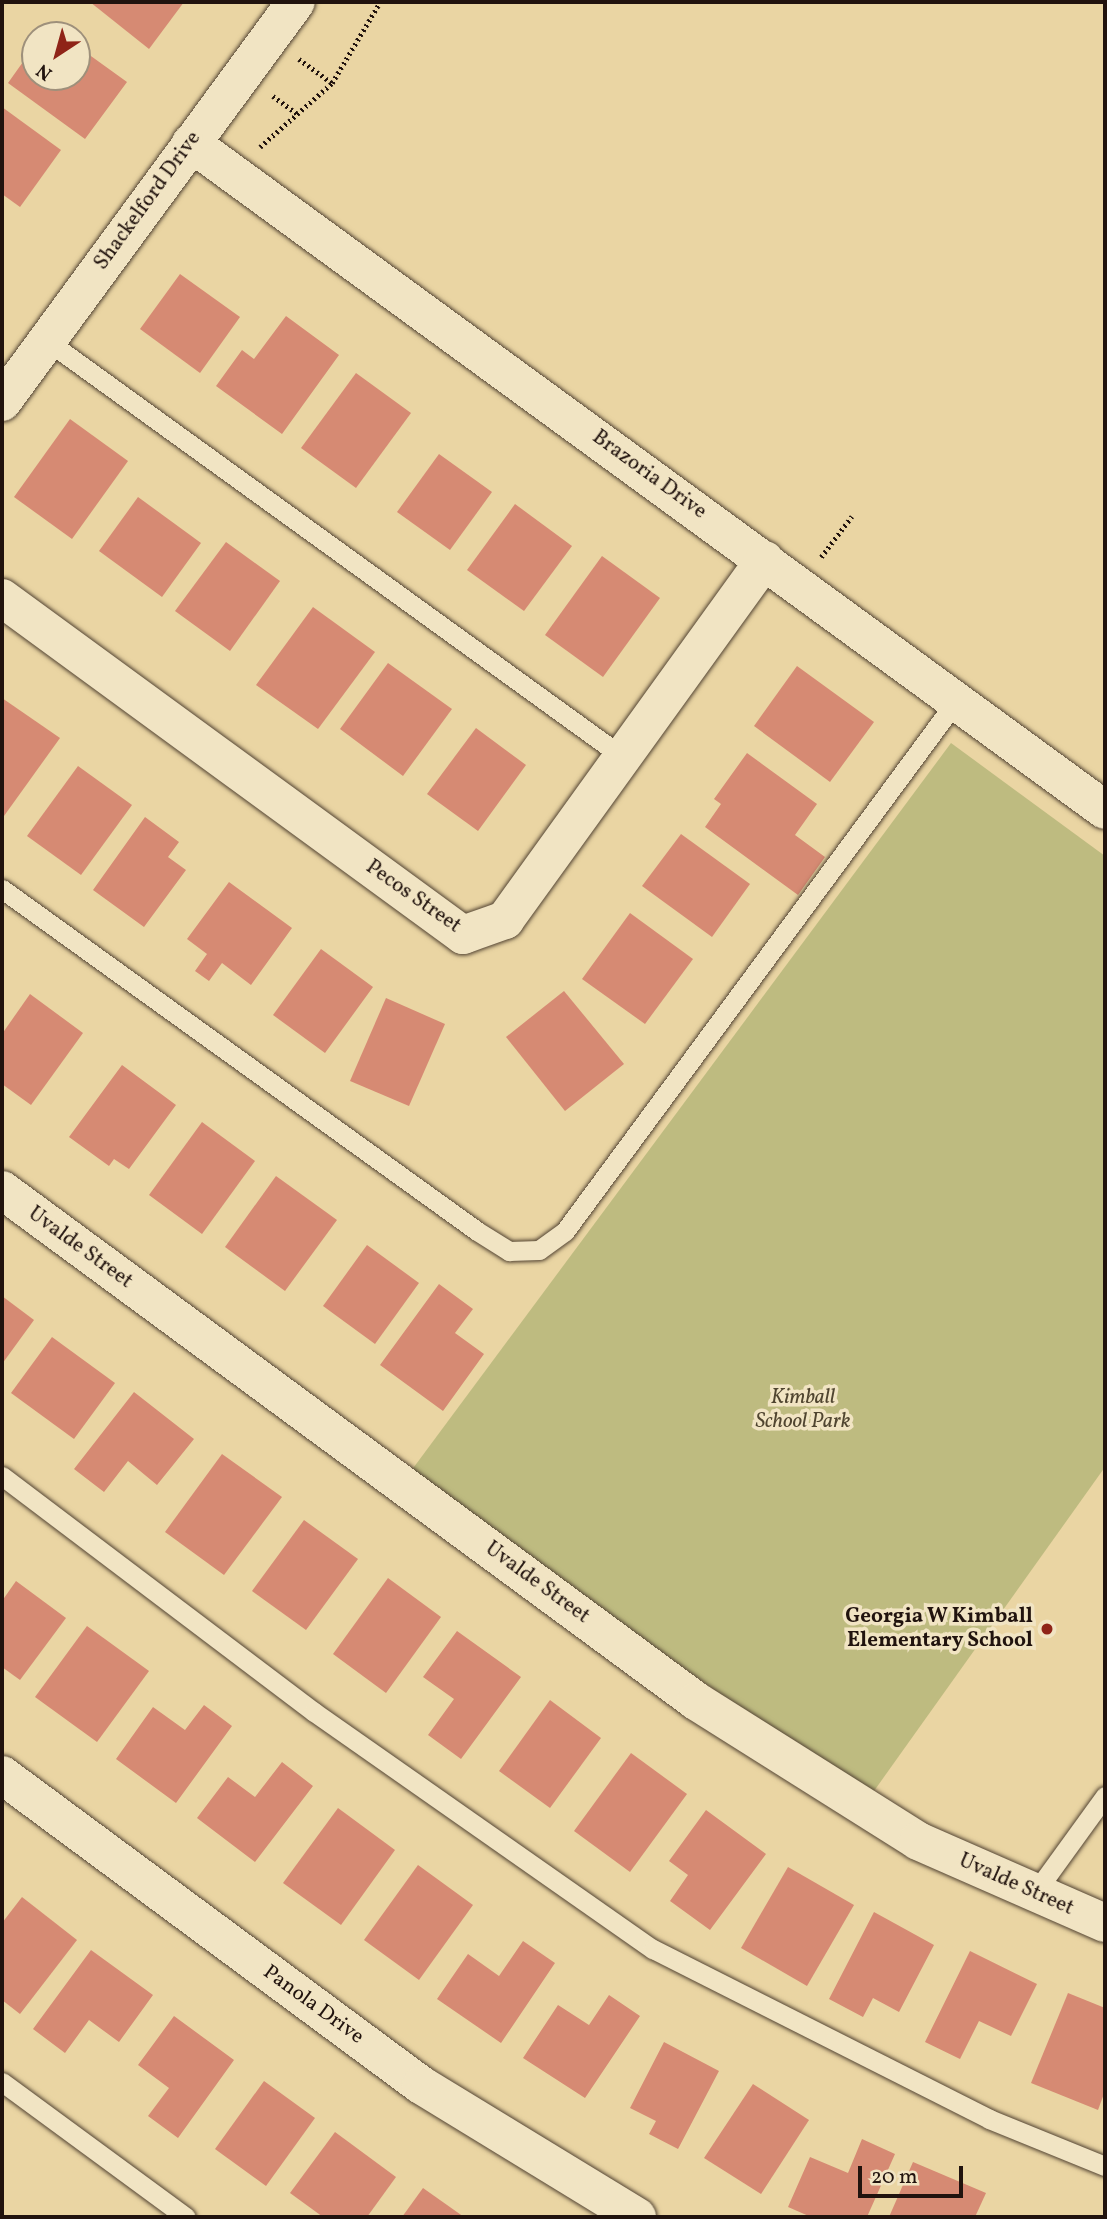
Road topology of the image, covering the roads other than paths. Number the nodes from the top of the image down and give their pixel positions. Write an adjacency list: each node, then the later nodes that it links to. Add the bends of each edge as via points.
1 (296, 2): 2 (street, Shackelford Drive)
2 (191, 143): 3 (street, Shackelford Drive); 5 (street, Brazoria Drive)
3 (46, 340): 4 (street, Shackelford Drive); 8 (lane)
4 (2, 402)
5 (765, 560): 7 (street, Brazoria Drive); 8 (street, Pecos Street)
6 (2, 598): 8 (street, Pecos Street, via 463,935 505,920)
7 (957, 701): 9 (street, Brazoria Drive); 10 (lane, via 565,1231 539,1250 509,1251 477,1231)
8 (623, 757)
9 (1105, 810)
10 (2, 888)
11 (2, 1190): 15 (street, Uvalde Street, via 696,1701 918,1841)
12 (2, 1476): 18 (lane, via 314,1712 653,1949 976,2113)
13 (5, 1783): 20 (street, Panola Drive, via 421,2085)
14 (1105, 1796): 15 (lane)
15 (1034, 1894): 16 (street, Uvalde Street)
16 (1105, 1923)
17 (2, 2082): 19 (lane)
18 (1105, 2166)
19 (186, 2217)
20 (638, 2217)

